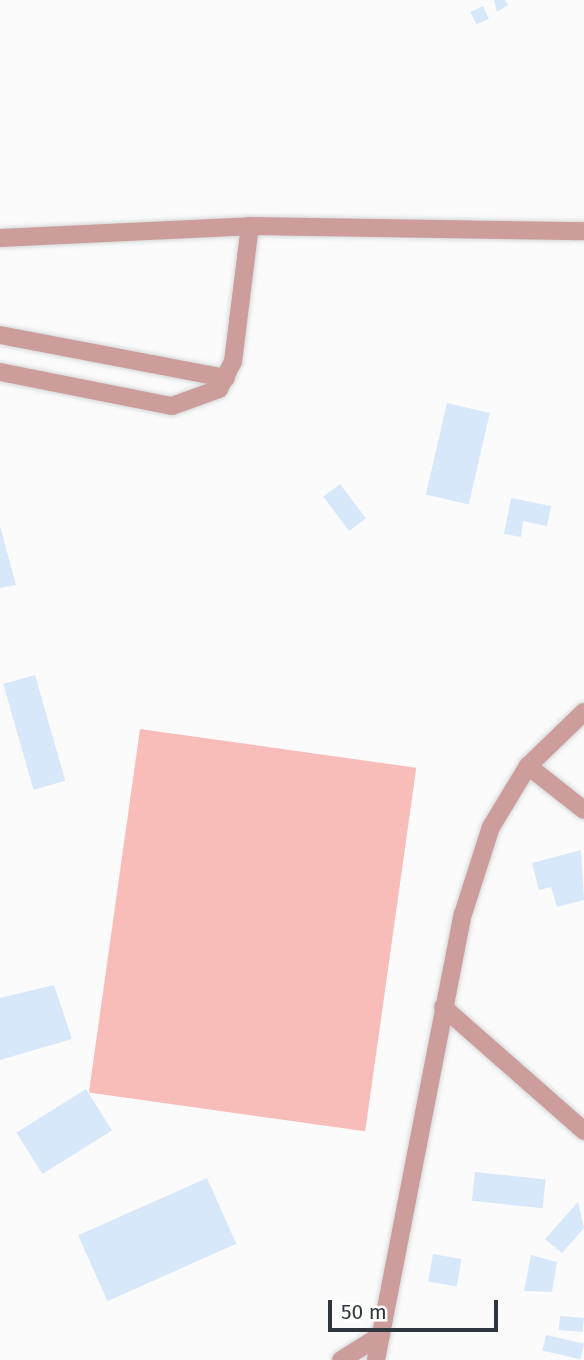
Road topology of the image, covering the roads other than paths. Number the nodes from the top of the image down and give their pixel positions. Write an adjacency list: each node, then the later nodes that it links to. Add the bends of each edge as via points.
1 (250, 226): 2 (street); 3 (street); 6 (street, via 233,362)
2 (584, 231)
3 (0, 238)
4 (0, 335): 6 (street)
5 (0, 372): 6 (street, via 172,406 219,389)
6 (226, 378)
7 (584, 712): 8 (street)
8 (528, 766): 9 (street); 10 (street, via 491,827)
9 (584, 810)
10 (443, 1007): 11 (street); 12 (street)
11 (584, 1131)
12 (381, 1335): 13 (street); 14 (street)
13 (341, 1360)
14 (376, 1360)

